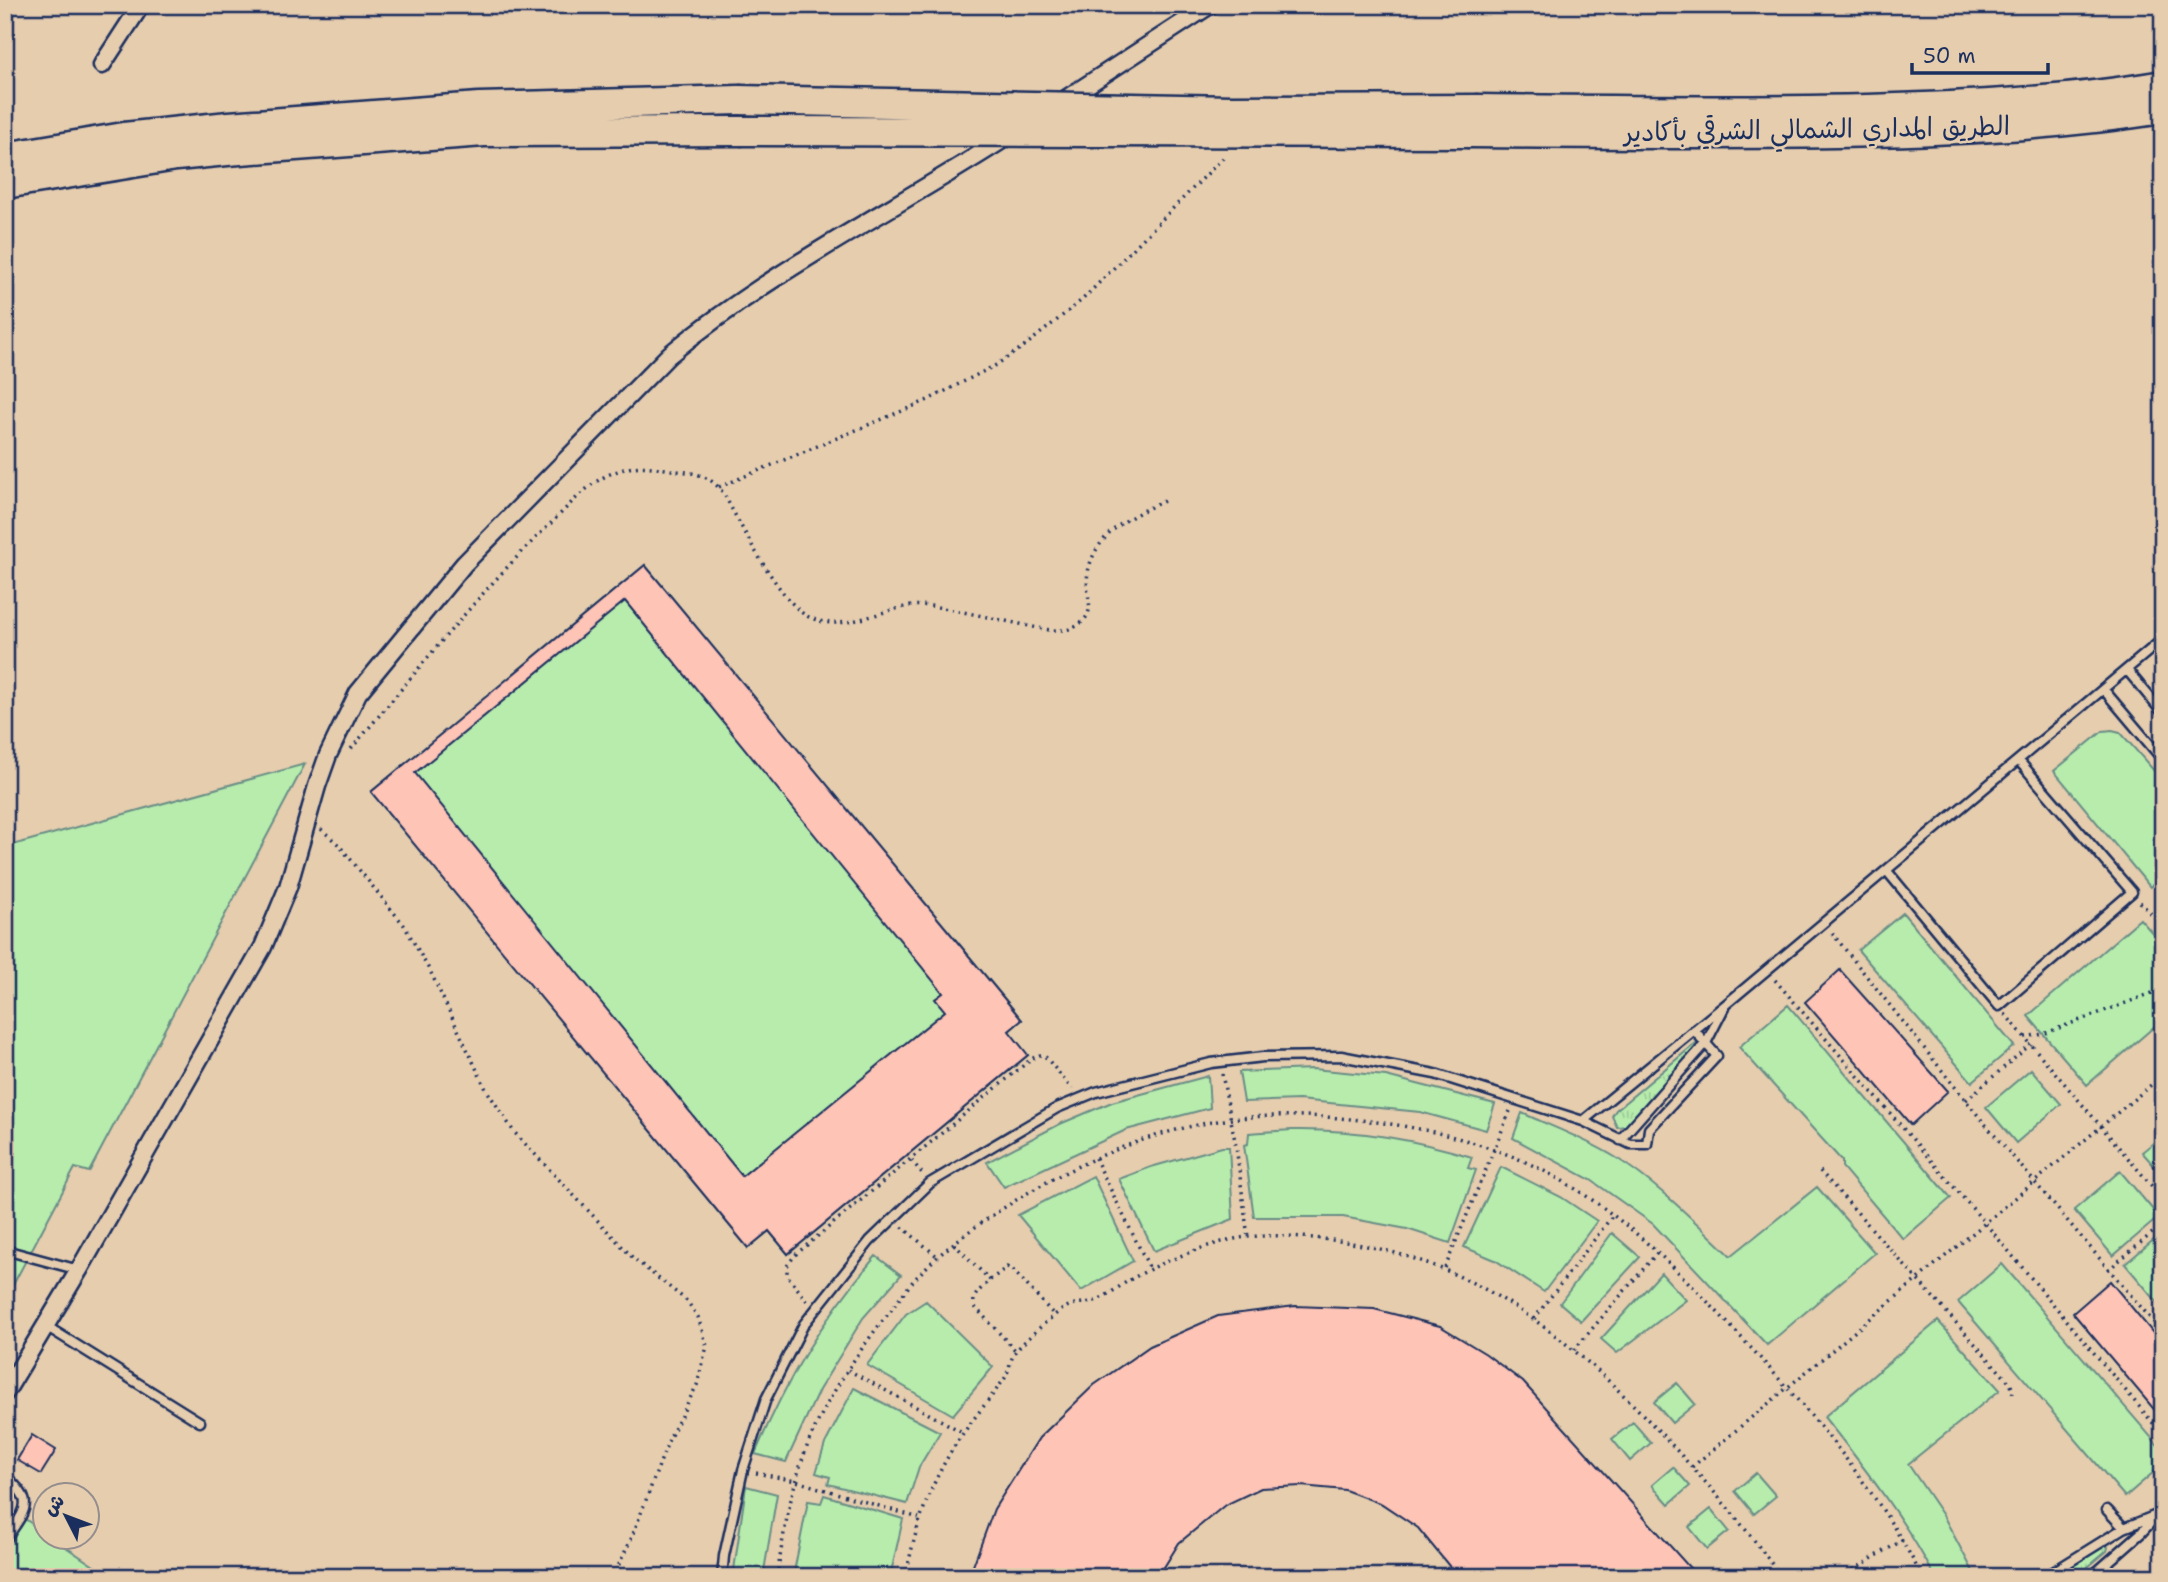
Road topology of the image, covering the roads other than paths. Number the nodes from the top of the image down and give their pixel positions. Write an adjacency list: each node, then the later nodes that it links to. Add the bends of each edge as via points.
1 (141, 5): 3 (street)
2 (1210, 5): 22 (street, via 972,160 768,280 702,327 464,564 358,693 332,746 288,887 263,947)
3 (102, 65)
4 (2163, 85): 6 (highway, الطريق المداري الشمالي الشرقي بأكادير, via 1962,106)
5 (2163, 108): 6 (highway, الطريق المداري الشمالي الشرقي بأكادير, via 2106,118 1963,130 1755,134)
6 (1475, 121): 7 (highway, bridge, via 1232,110 739,100 479,107 270,122 147,134); 8 (highway, bridge, via 484,132 176,156)
7 (5, 157)
8 (5, 184)
9 (2163, 639): 10 (lane)
10 (2127, 670): 11 (lane); 12 (lane)
11 (2104, 690): 13 (lane); 14 (lane)
12 (2163, 713)
13 (2163, 760)
14 (2019, 761): 15 (lane); 15 (lane, via 2132,892 1999,1006)
15 (1887, 871): 16 (lane)
16 (1725, 1005): 17 (lane); 18 (lane)
17 (1694, 1030): 18 (lane); 19 (lane)
18 (1706, 1043): 20 (lane); 20 (lane, via 1717,1056 1649,1129 1647,1144)
19 (1583, 1121): 20 (lane); 32 (lane, via 1435,1074 1341,1056 1220,1062 1147,1078 1056,1108 930,1183 870,1241 804,1324 766,1399 743,1470)
20 (1620, 1140)
21 (5, 1250): 22 (lane)
22 (79, 1270): 23 (street)
23 (46, 1326): 24 (street); 25 (lane)
24 (5, 1393)
25 (200, 1422)
26 (5, 1476): 31 (lane, via 25,1496 24,1510)
27 (2163, 1509): 29 (lane)
28 (2107, 1510): 30 (lane)
29 (2154, 1516): 30 (lane); 34 (lane)
30 (2124, 1528): 33 (lane)
31 (5, 1541)
32 (722, 1577)
33 (2045, 1577)
34 (2091, 1577)

